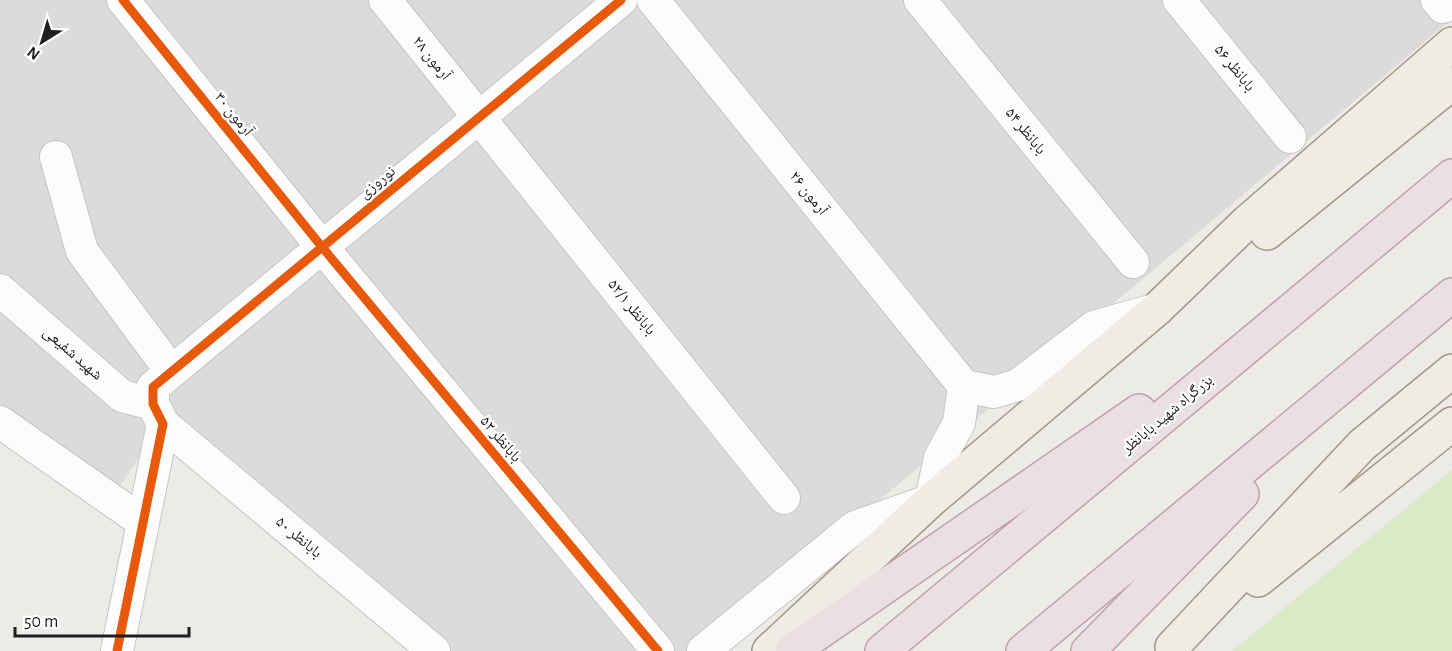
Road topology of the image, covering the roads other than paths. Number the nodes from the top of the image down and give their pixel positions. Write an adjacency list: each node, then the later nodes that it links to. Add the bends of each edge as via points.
1 (123, 0): 13 (street, آرمون ۳۰)
2 (385, 0): 9 (street, آرمون ۲۸)
3 (621, 0): 9 (street, نوروزی)
4 (653, 0): 21 (street, آرمون ۲۶)
5 (920, 0): 14 (street, بابانظر ۵۴)
6 (1179, 0): 10 (street, بابانظر ۵۶)
7 (1452, 44): 18 (main road, via 1247,222)
8 (1452, 83): 18 (main road, via 1223,269)
9 (479, 117): 13 (street, نوروزی); 25 (street, بابانظر ۵۲/۱)
10 (1290, 137)
11 (56, 157): 22 (street, via 82,251)
12 (1452, 177): 16 (highway, بزرگراه شهید بابانظر)
13 (322, 247): 22 (street, نوروزی); 31 (street, بابانظر ۵۲)
14 (1133, 262)
15 (0, 290): 22 (street, شهید شفیعی, via 122,396)
16 (1309, 295): 34 (highway); 35 (highway, بزرگراه شهید بابانظر)
17 (1452, 295): 19 (highway)
18 (1157, 309): 21 (street, via 1094,327 1018,385 994,392); 26 (main road)
19 (1366, 366): 36 (highway); 37 (highway)
20 (1452, 371): 28 (main road, via 1362,445)
21 (964, 386): 26 (street, via 959,423 940,458)
22 (160, 396): 27 (street); 30 (street, بابانظر ۵۰)
23 (0, 422): 27 (street)
24 (1452, 424): 28 (main road)
25 (784, 498)
26 (931, 500): 32 (street, via 855,527); 33 (main road)
27 (143, 522): 29 (street)
28 (1172, 650)
29 (117, 651)
30 (434, 651)
31 (658, 651)
32 (703, 651)
33 (769, 651)
34 (792, 651)
35 (882, 651)
36 (1023, 651)
37 (1088, 651)

